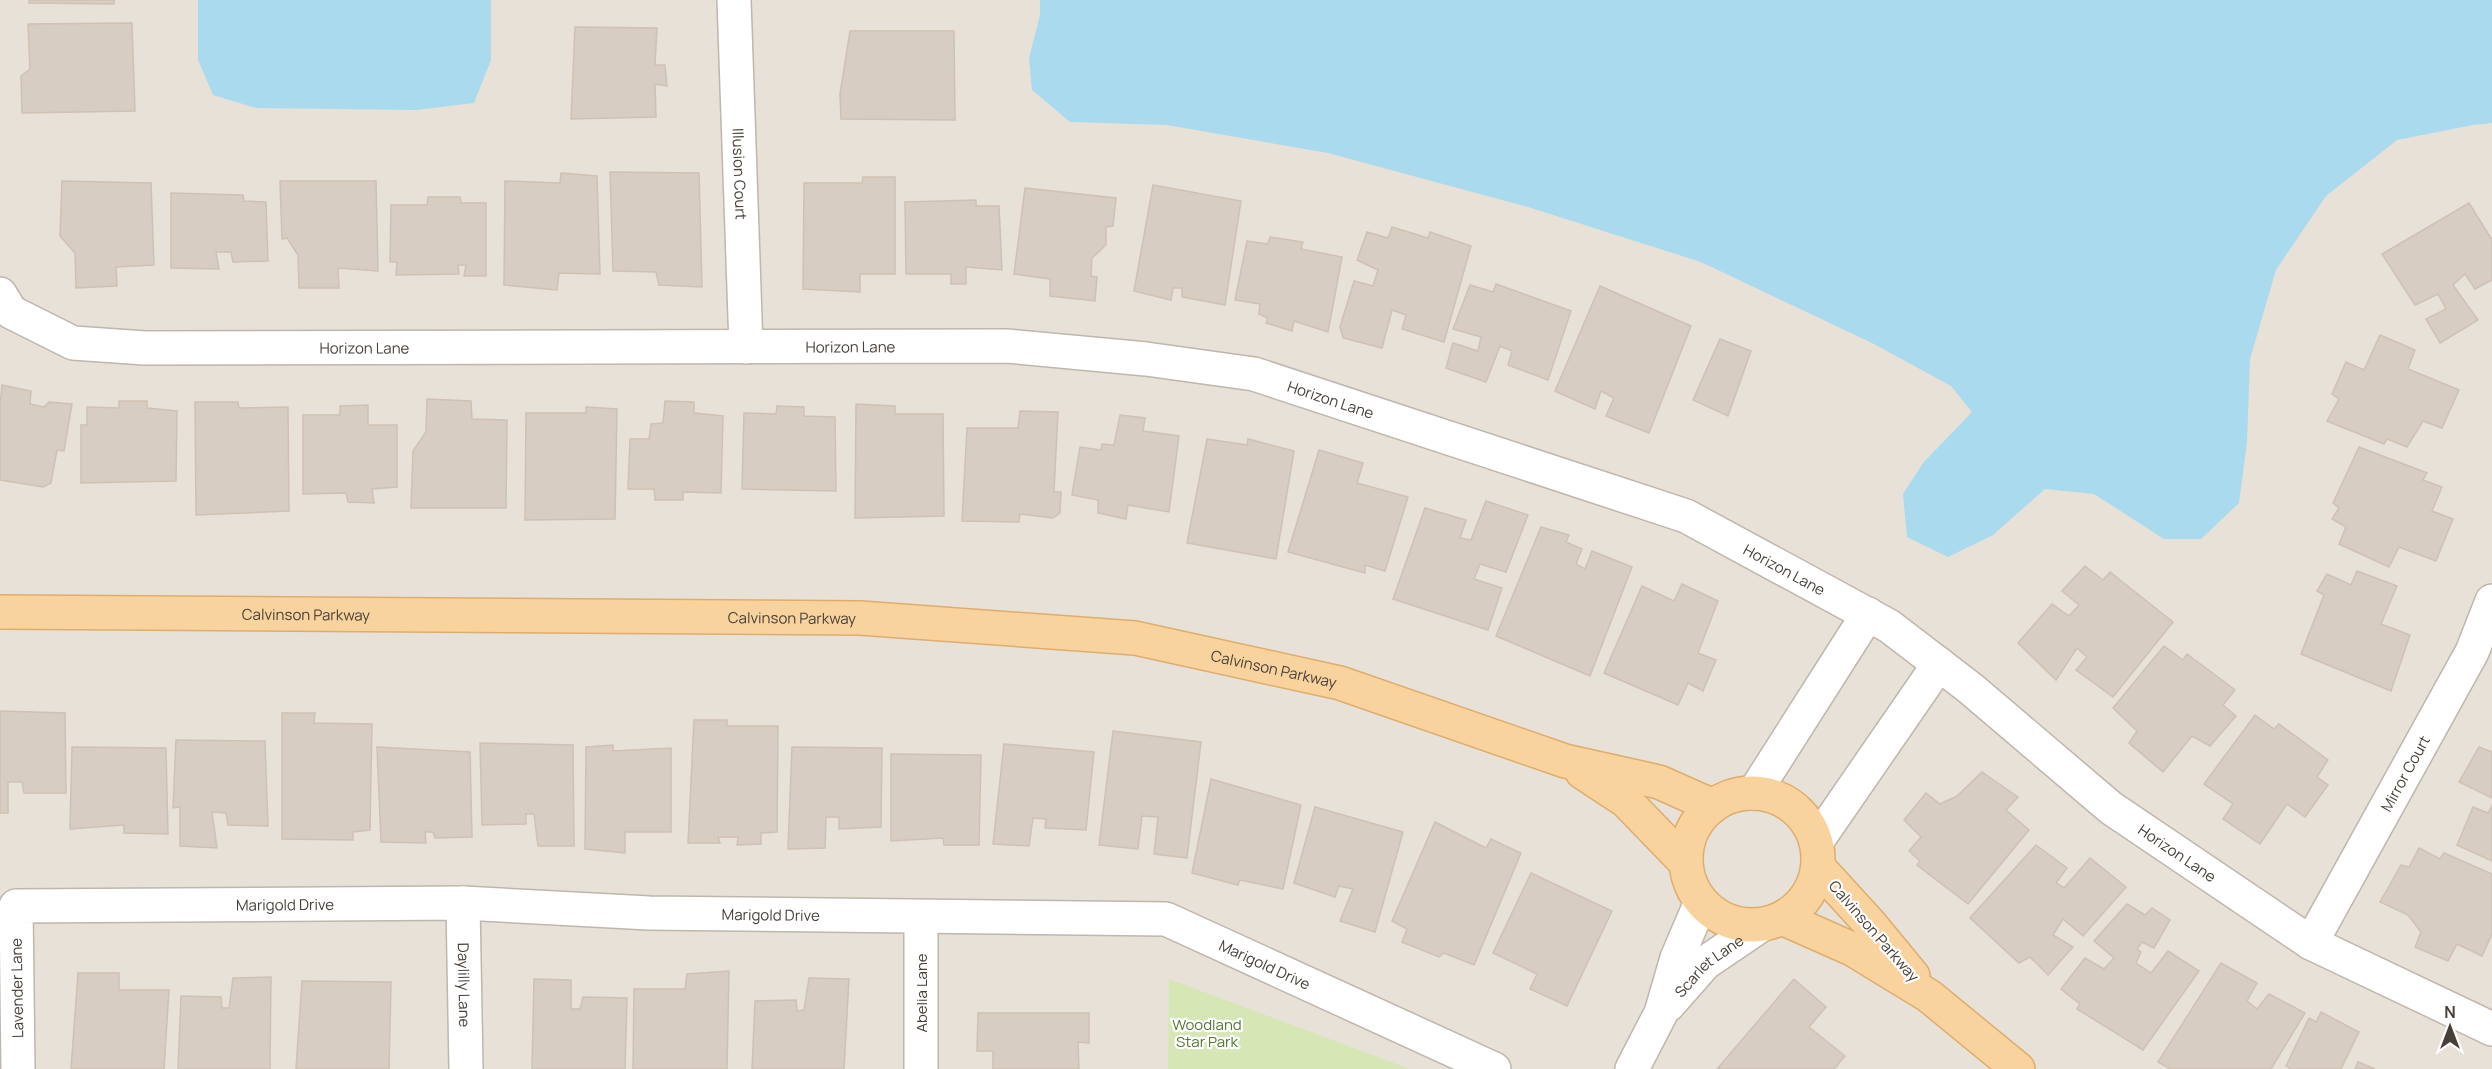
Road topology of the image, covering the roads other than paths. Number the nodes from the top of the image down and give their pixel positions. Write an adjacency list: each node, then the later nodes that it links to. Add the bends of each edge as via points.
1 (734, 0): 3 (street, Illusion Court)
2 (6, 303): 3 (street, Horizon Lane, via 73,343 145,348)
3 (746, 347): 6 (street, Horizon Lane, via 1007,346 1254,374 1686,516)
4 (2492, 601): 18 (street, Mirror Court, via 2472,652)
5 (0, 612): 8 (main road, Calvinson Parkway, via 860,618 1135,638 1340,683)
6 (1868, 614): 7 (street, Horizon Lane); 9 (street)
7 (1939, 663): 11 (street); 18 (street, Horizon Lane, via 2111,808)
8 (1565, 761): 10 (main road, Calvinson Parkway, via 1659,782); 12 (main road, Calvinson Parkway, via 1626,801)
9 (1754, 793): 10 (main road, via 1732,796); 11 (main road, via 1774,797 1794,808 1808,824)
10 (1713, 806): 12 (main road, via 1697,821 1688,841)
11 (1817, 854): 17 (main road, via 1812,886 1800,905); 19 (main road, Calvinson Parkway)
12 (1685, 862): 13 (main road, via 1690,884)
13 (1701, 902): 17 (main road, via 1719,916 1739,924); 20 (street, Scarlet Lane, via 1677,958)
14 (463, 903): 15 (street, Marigold Drive); 16 (street, Marigold Drive, via 649,913); 23 (street, Daylilly Lane)
15 (16, 906): 22 (street, Lavender Lane)
16 (921, 916): 24 (street, Abelia Lane); 25 (street, Marigold Drive, via 1166,919)
17 (1772, 921): 19 (main road, Calvinson Parkway, via 1852,949); 20 (street, Scarlet Lane, via 1705,963)
18 (2311, 943): 21 (street, Horizon Lane)
19 (1929, 996): 27 (main road, Calvinson Parkway)
20 (1661, 1013): 26 (street, Scarlet Lane)
21 (2492, 1029)
22 (18, 1069)
23 (466, 1069)
24 (921, 1069)
25 (1494, 1069)
26 (1632, 1069)
27 (2018, 1069)

